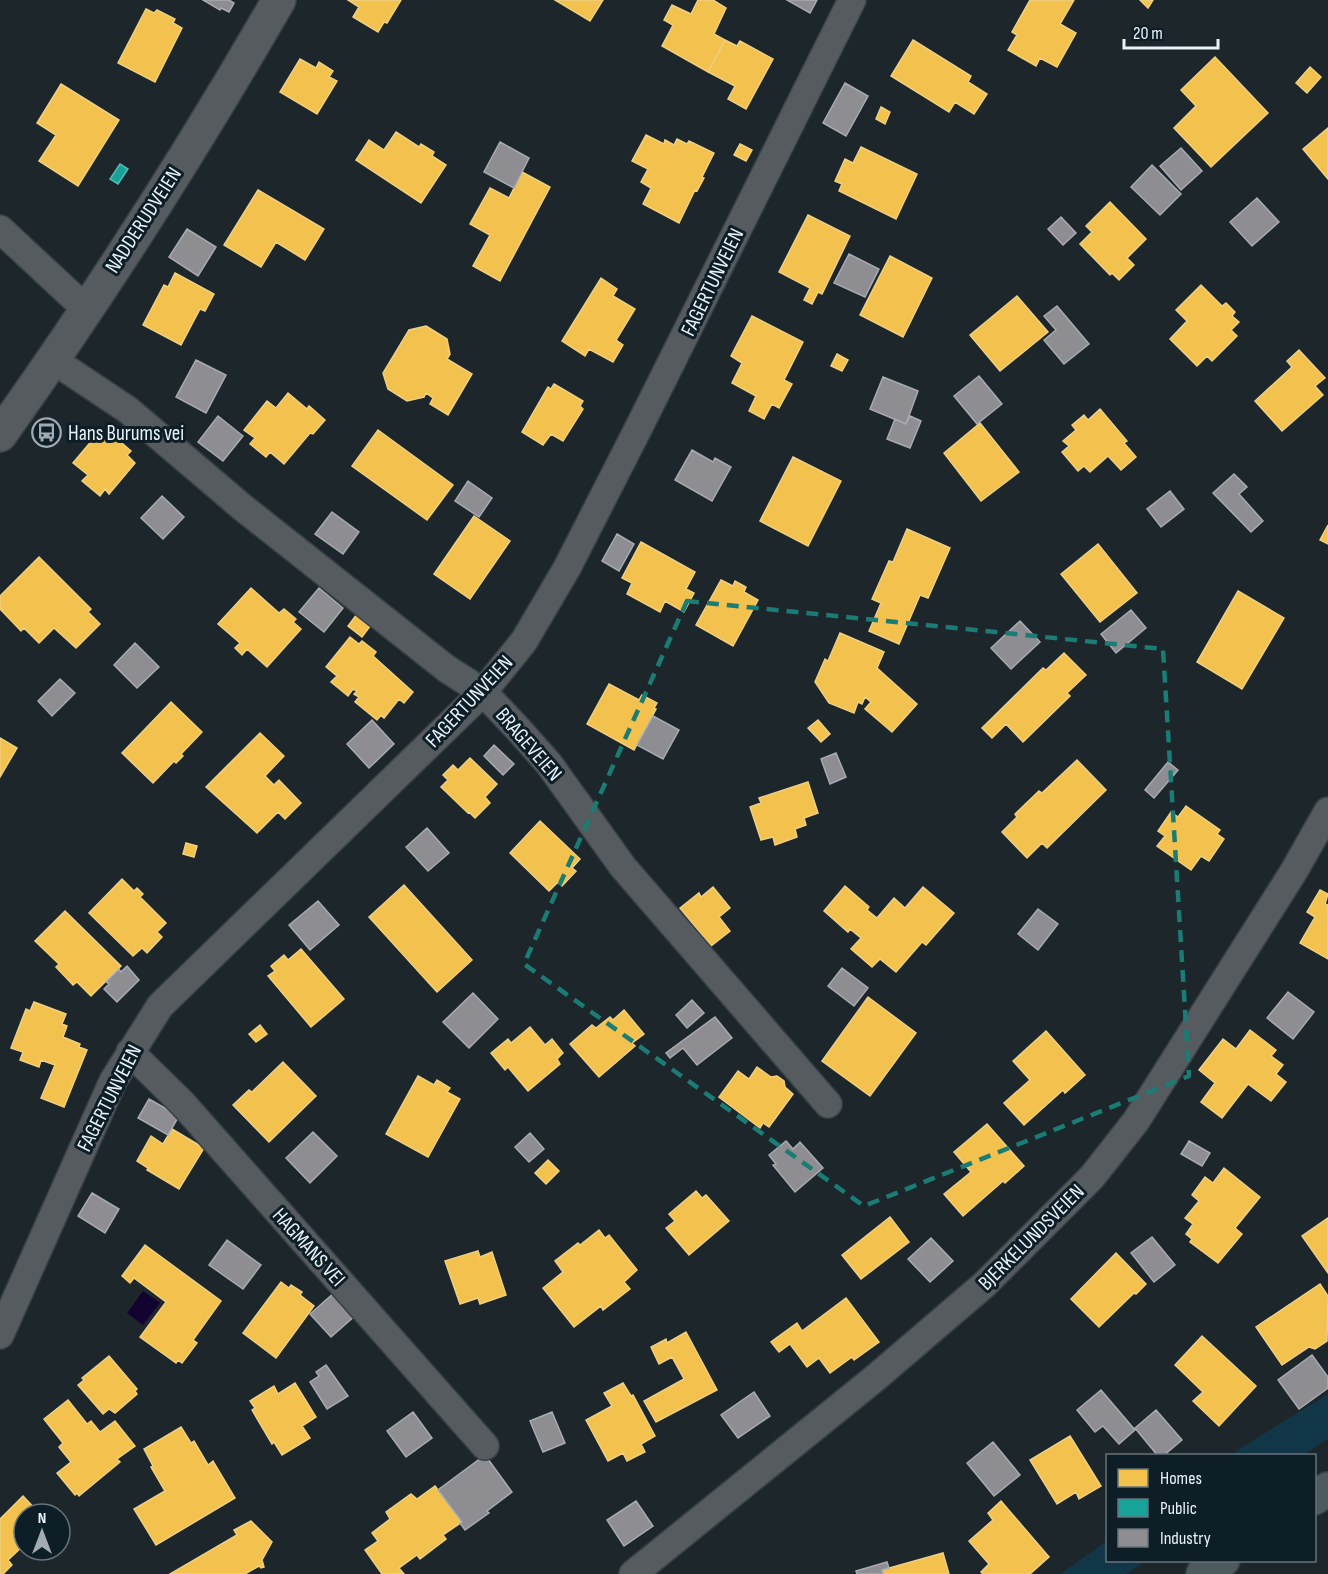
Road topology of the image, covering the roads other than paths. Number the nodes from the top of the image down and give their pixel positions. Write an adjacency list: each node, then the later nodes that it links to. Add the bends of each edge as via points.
1 (279, 0): 4 (main road, NADDERUDVEIEN)
2 (852, 0): 7 (street, FAGERTUNVEIEN, via 567,568 524,641)
3 (0, 229): 4 (street)
4 (86, 309): 5 (main road, NADDERUDVEIEN)
5 (53, 360): 6 (main road, NADDERUDVEIEN); 7 (street, BRAGEVEIEN, via 128,410 242,507 447,669)
6 (0, 435)
7 (483, 692): 9 (street, FAGERTUNVEIEN, via 160,1006); 10 (street, BRAGEVEIEN, via 549,764 623,867)
8 (1328, 811): 14 (street, BJERKELUNDSVEIEN, via 1136,1121 1092,1177 986,1284)
9 (130, 1052): 11 (street, FAGERTUNVEIEN, via 112,1081); 12 (street, HAGMANS VEI, via 183,1104)
10 (828, 1104)
11 (0, 1335)
12 (485, 1446)
13 (1220, 1562): 15 (main road)
14 (633, 1574)
15 (1203, 1574)

